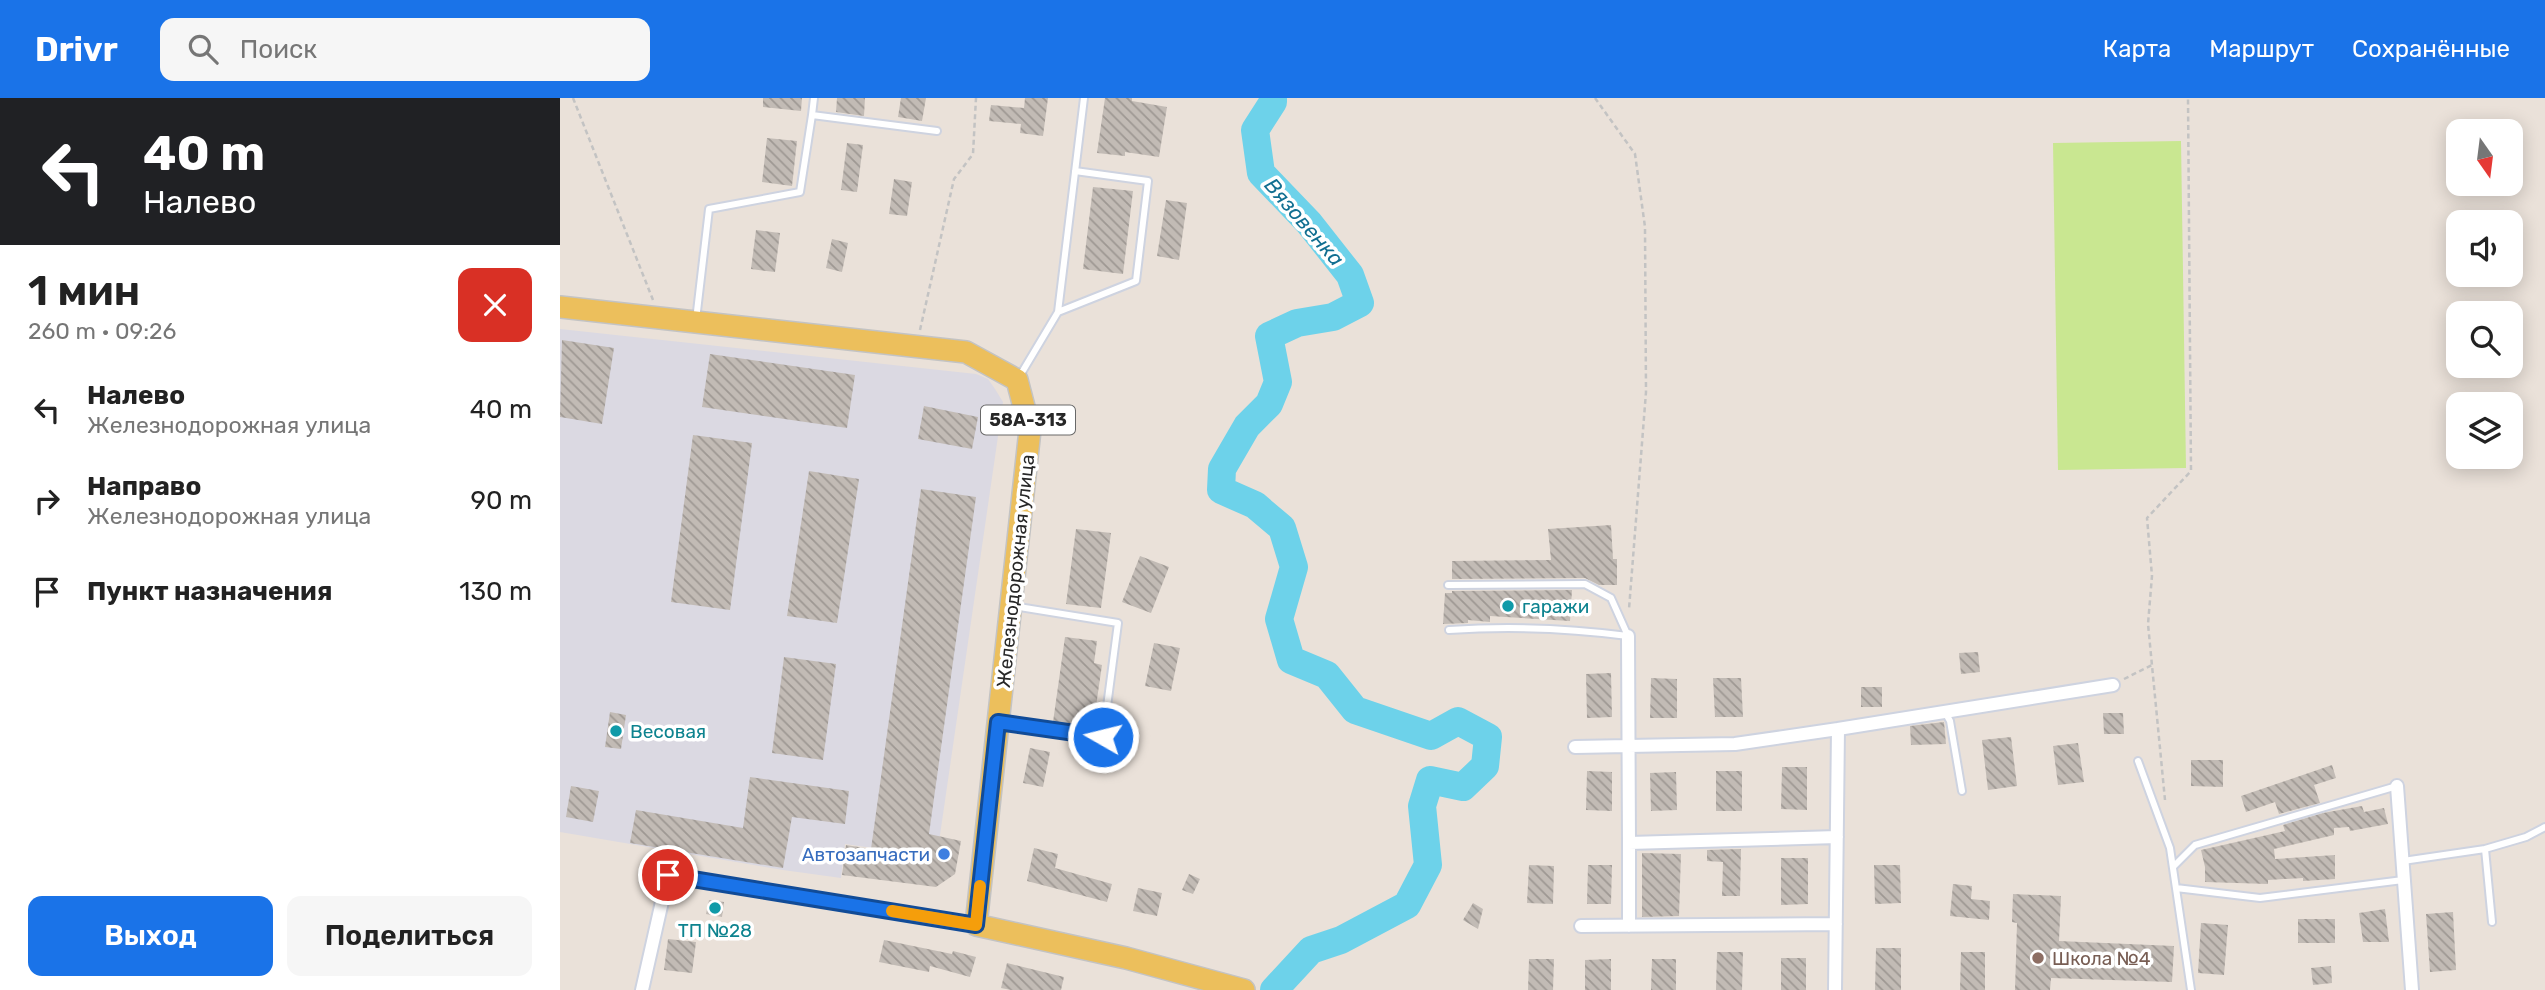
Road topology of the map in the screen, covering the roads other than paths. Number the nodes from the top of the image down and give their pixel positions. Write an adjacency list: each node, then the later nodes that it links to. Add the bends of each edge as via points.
1 (814, 98): 3 (lane)
2 (1084, 98): 5 (lane)
3 (812, 115): 4 (lane); 8 (lane, via 800,192 709,209)
4 (937, 131)
5 (1075, 171): 7 (lane); 7 (lane, via 1148,181 1136,281)
6 (560, 307): 8 (main road, 58А-313)
7 (1058, 312): 9 (lane)
8 (695, 322): 9 (main road, 58А-313, via 966,352)
9 (1017, 380): 11 (main road, Железнодорожная улица / 58А-313, via 1030,430)
10 (1448, 585): 13 (lane, via 1585,584 1611,598)
11 (1011, 606): 16 (main road, Железнодорожная улица / 58А-313); 16 (lane, via 1118,623 1103,737)
12 (1449, 630): 13 (lane, via 1528,627)
13 (1628, 636): 18 (street)
14 (2113, 685): 15 (street)
15 (1945, 712): 17 (street); 22 (lane)
16 (998, 722): 33 (main road, Железнодорожная улица / 58А-313)
17 (1839, 729): 18 (street, via 1735,744); 24 (street)
18 (1629, 745): 19 (street); 25 (street)
19 (1575, 747)
20 (2138, 761): 28 (lane)
21 (2397, 786): 27 (street); 28 (lane, via 2195,845)
22 (1962, 791)
23 (2545, 827): 26 (lane)
24 (1837, 837): 25 (street); 32 (street)
25 (1629, 843): 35 (street)
26 (2485, 849): 27 (lane); 31 (lane)
27 (2403, 862): 29 (street)
28 (2173, 867): 30 (lane)
29 (2404, 880): 30 (lane, via 2260,898); 40 (street)
30 (2176, 888): 39 (lane)
31 (2492, 922)
32 (1836, 924): 35 (street); 38 (street)
33 (976, 925): 36 (street, via 668,875); 37 (main road)
34 (1581, 926): 35 (street)
35 (1629, 926)
36 (642, 990)
37 (1244, 990)
38 (1835, 990)
39 (2191, 990)
40 (2412, 990)

